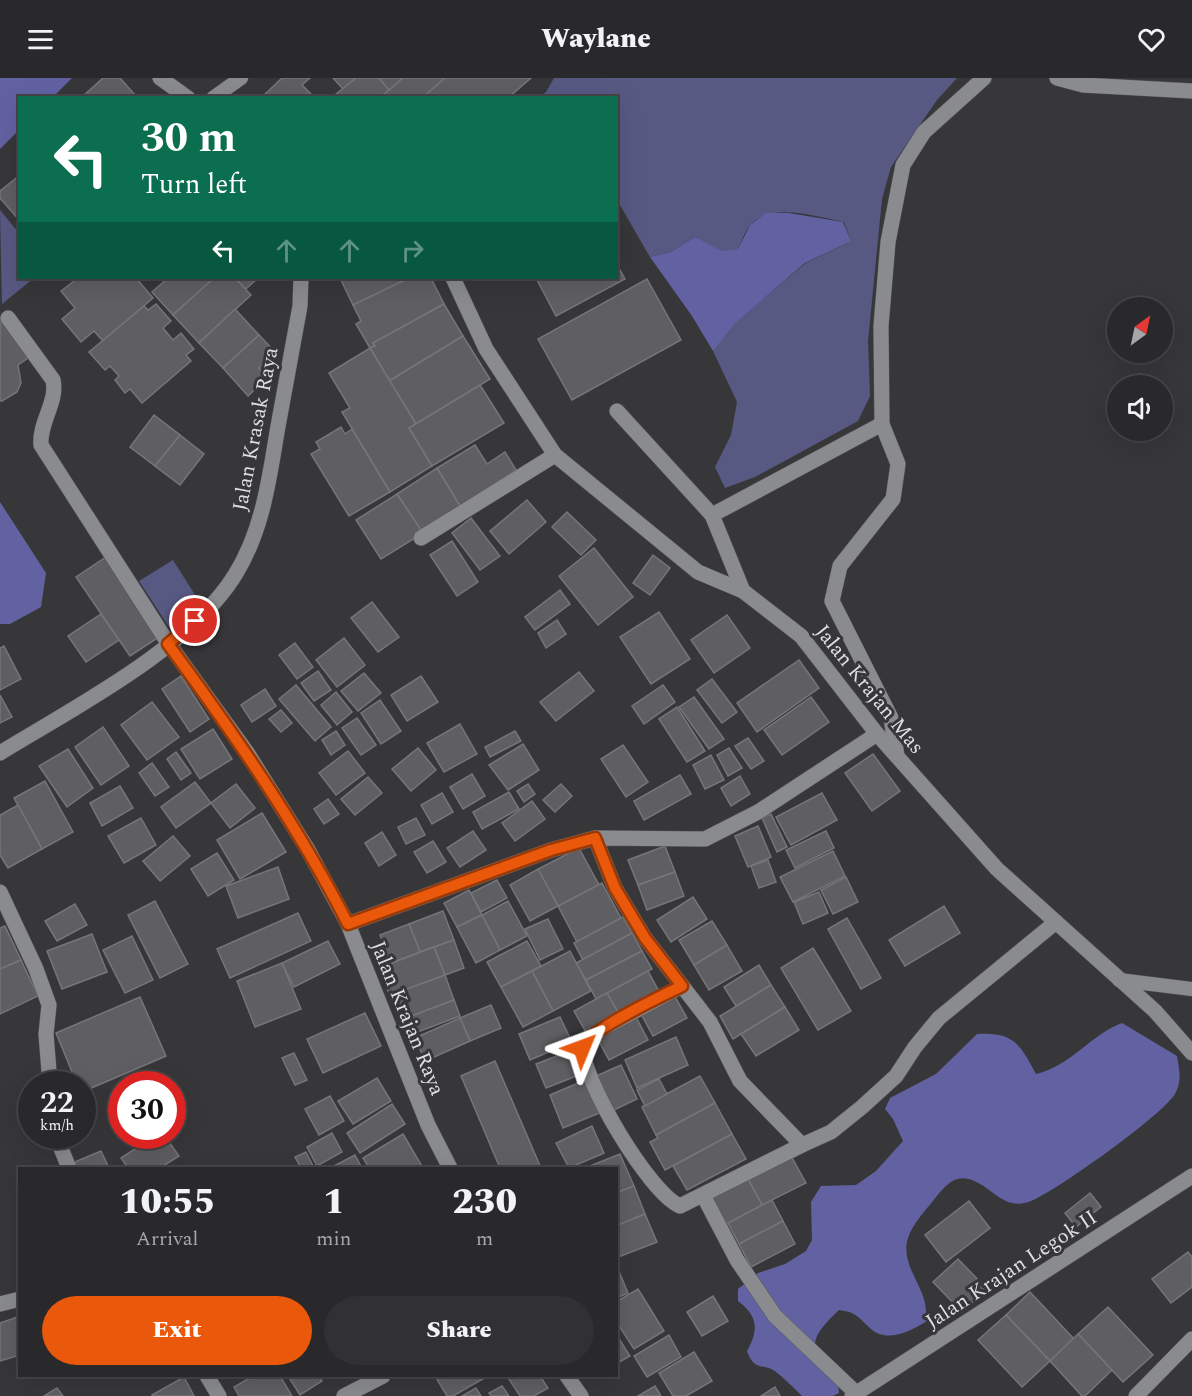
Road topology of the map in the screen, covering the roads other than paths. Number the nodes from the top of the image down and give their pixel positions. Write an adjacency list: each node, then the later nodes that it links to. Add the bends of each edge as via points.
1 (160, 78): 6 (street)
2 (241, 78): 7 (lane)
3 (984, 78): 12 (street, via 924,132 903,165 888,242 881,326)
4 (1057, 78): 5 (street, via 1083,85)
5 (1192, 91)
6 (185, 96)
7 (216, 96)
8 (301, 279): 17 (street, Jalan Krasak Raya, via 300,306 263,513 235,575 208,610)
9 (453, 279): 13 (street, Jalan Krajan Mas, via 486,349)
10 (8, 318): 17 (street, Jalan Krajan Raya, via 53,380 55,390 40,434 41,445)
11 (617, 411): 14 (street)
12 (882, 424): 14 (street); 20 (street, via 898,464 893,499 840,566 832,601 891,718)
13 (555, 455): 15 (street); 16 (street, Jalan Krajan Mas, via 698,572)
14 (712, 515): 16 (street)
15 (421, 538)
16 (743, 591): 18 (street, Jalan Krajan Mas, via 801,636)
17 (168, 644): 19 (street, Jalan Krasak Raya, via 126,675); 24 (street, Jalan Krajan Raya, via 248,754 308,850)
18 (877, 734): 20 (street, Jalan Krajan Mas); 21 (street, via 758,812 705,839)
19 (0, 753)
20 (897, 756): 23 (street, Jalan Krajan Mas, via 997,868)
21 (595, 838): 24 (street, via 551,850); 26 (street, via 615,888 645,938)
22 (0, 892): 29 (street, via 49,1005)
23 (1056, 922): 25 (street, Jalan Krajan Mas); 30 (street, via 939,1018 896,1076 862,1107 831,1132)
24 (348, 924): 33 (street, Jalan Krajan Raya, via 428,1125)
25 (1119, 980): 27 (lane); 28 (street, Jalan Krajan Mas, via 1155,1011)
26 (682, 986): 30 (street, via 710,1022 740,1081); 35 (street, via 603,1028 584,1040 582,1048 615,1129 653,1182 680,1206)
27 (1192, 989)
28 (1192, 1053)
29 (49, 1071)
30 (802, 1144): 35 (street)
31 (61, 1149): 32 (street)
32 (69, 1167)
33 (449, 1167)
34 (1192, 1176): 42 (street, Jalan Krajan Legok II)
35 (703, 1195): 42 (street, via 737,1260 775,1316)
36 (18, 1300): 37 (street)
37 (0, 1304)
38 (1192, 1339): 46 (street)
39 (208, 1377): 43 (street)
40 (381, 1377): 44 (street)
41 (568, 1377): 45 (street)
42 (854, 1395)
43 (219, 1396)
44 (344, 1396)
45 (580, 1396)
46 (1136, 1396)

